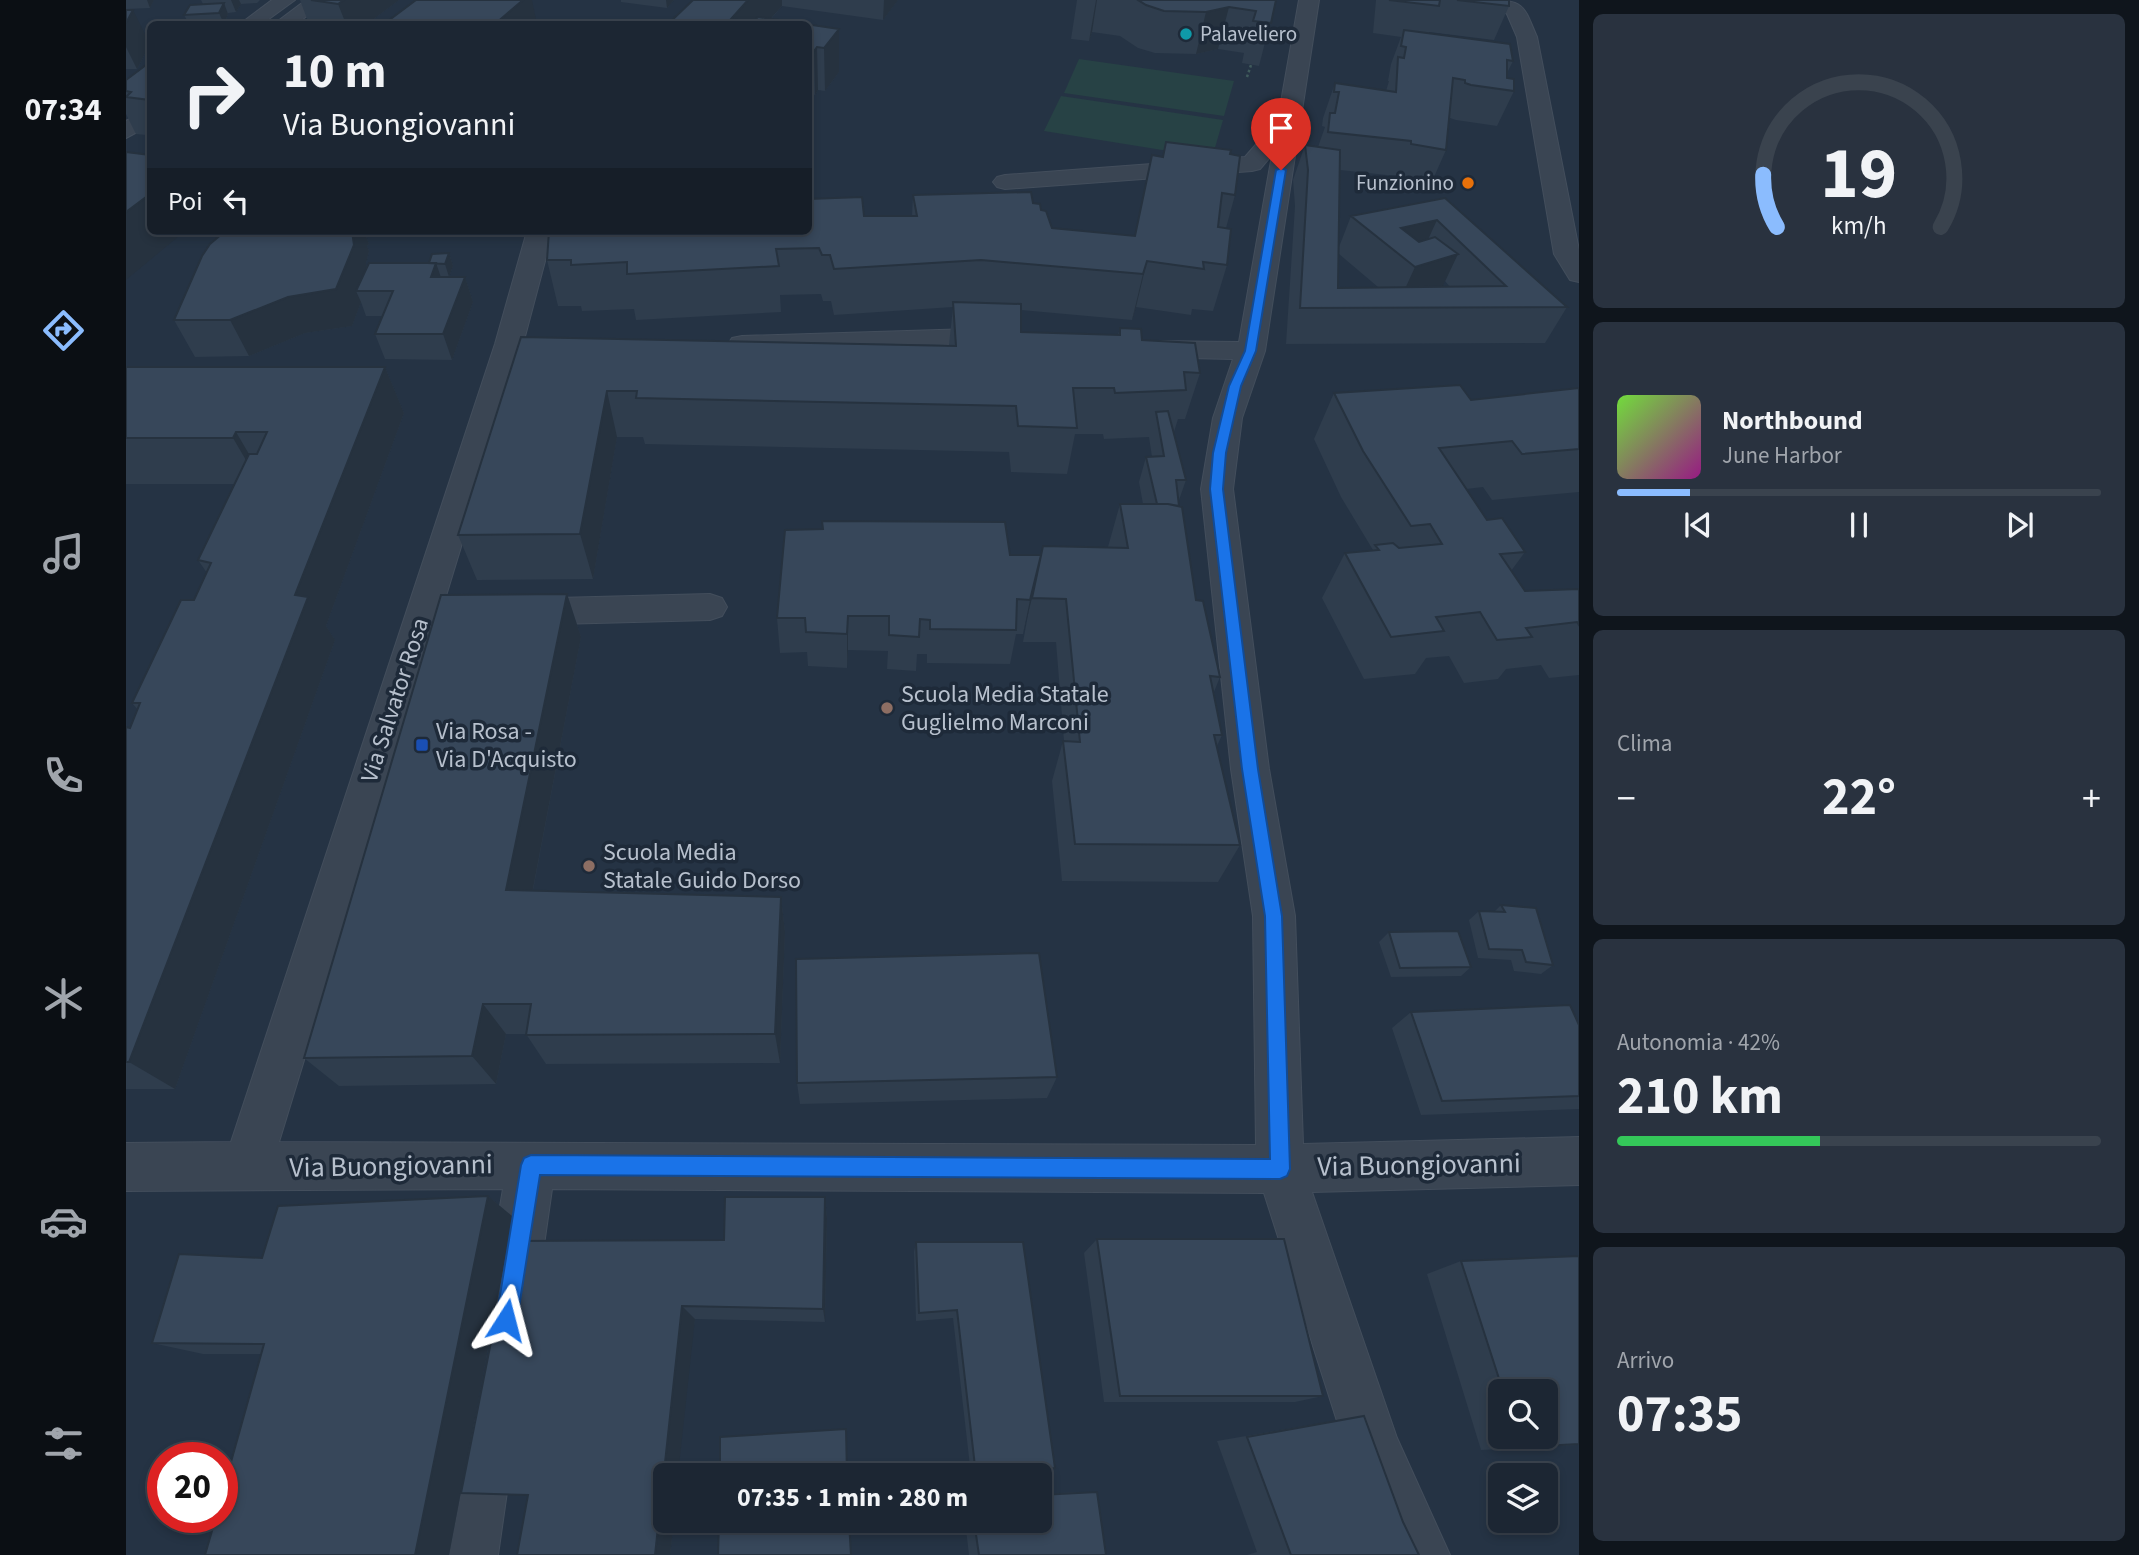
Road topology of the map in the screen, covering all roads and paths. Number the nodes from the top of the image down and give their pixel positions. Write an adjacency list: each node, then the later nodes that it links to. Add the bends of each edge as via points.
1 (285, 0): 5 (street)
2 (319, 0): 6 (street)
3 (1309, 0): 10 (street)
4 (1503, 0): 14 (street, via 1516,11 1527,37 1567,254)
5 (254, 21)
6 (288, 21)
7 (1251, 65): 8 (path)
8 (1247, 77)
9 (140, 106): 11 (street)
10 (1289, 120): 12 (street, via 1252,164); 18 (street)
11 (126, 131)
12 (1005, 182)
13 (536, 235): 24 (street, Via Salvator Rosa, via 522,345 436,614)
14 (1579, 274)
15 (1027, 338): 16 (street, via 949,336)
16 (709, 345)
17 (1113, 346): 18 (street)
18 (1251, 351): 25 (street, via 1235,386 1219,453 1217,489 1250,769 1274,916)
19 (710, 607): 20 (street)
20 (491, 613)
21 (1579, 1161): 25 (street, Via Buongiovanni)
22 (531, 1165): 24 (street, Via Buongiovanni); 25 (street, Via Buongiovanni); 26 (street)
23 (126, 1167): 24 (street, Via Buongiovanni)
24 (247, 1168)
25 (1280, 1169): 29 (street, via 1372,1446)
26 (503, 1339)
27 (495, 1392): 28 (street)
28 (469, 1555)
29 (1421, 1555)

